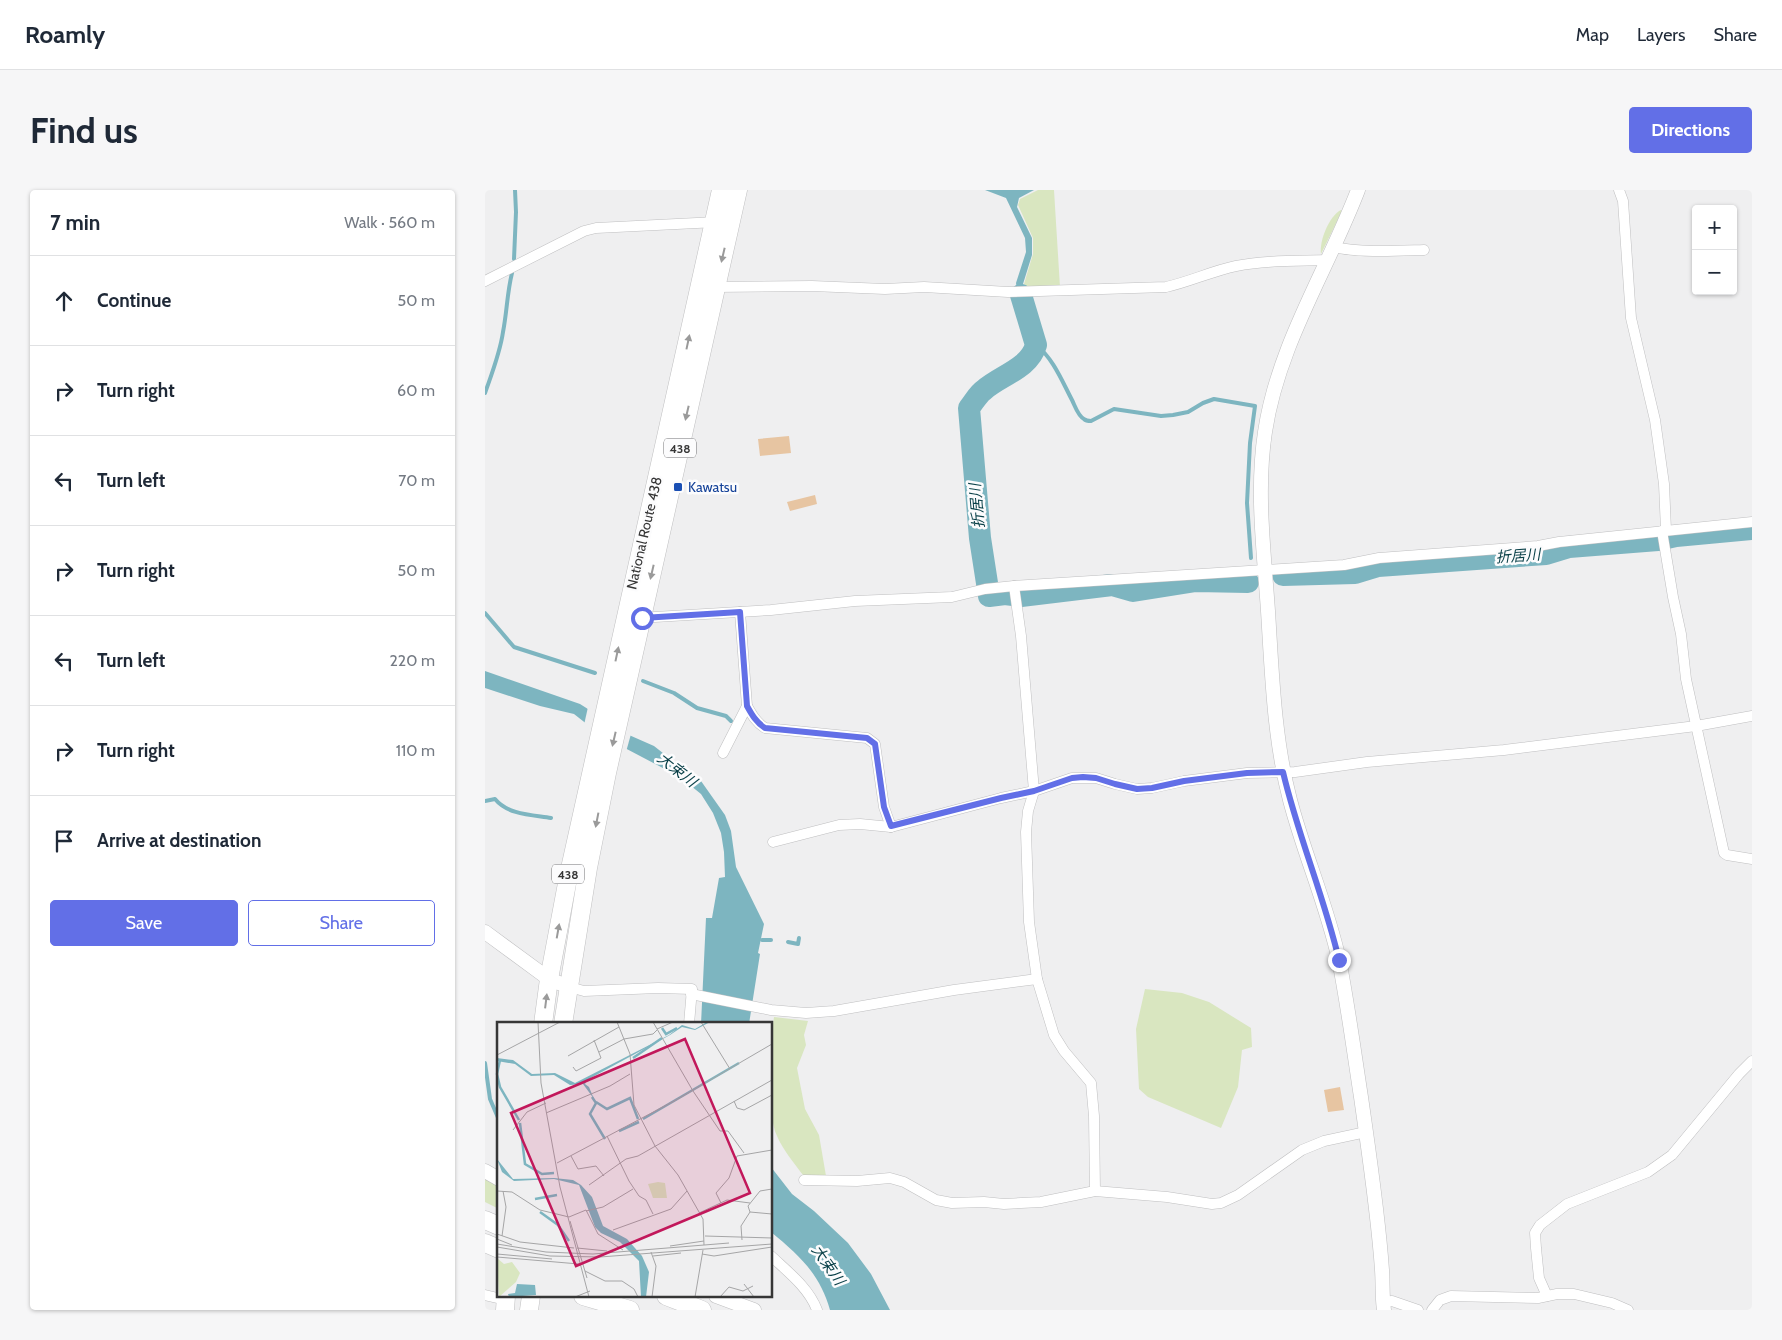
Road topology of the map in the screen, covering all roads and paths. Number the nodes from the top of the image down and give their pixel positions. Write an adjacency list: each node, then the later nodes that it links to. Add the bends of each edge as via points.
1 (721, 190): 5 (highway, National Route 438 / 438)
2 (738, 190): 5 (highway, National Route 438 / 438)
3 (1358, 190): 7 (street)
4 (1619, 190): 11 (street, via 1623,201 1631,318 1655,420 1664,484)
5 (722, 222): 8 (street, via 596,228); 9 (highway, National Route 438 / 438)
6 (1424, 250): 7 (street)
7 (1330, 254): 9 (street, via 1247,264 1166,287 989,291 924,287); 12 (street, via 1285,353 1270,407 1261,478)
8 (485, 281)
9 (708, 287): 15 (highway, National Route 438 / 438)
10 (1752, 522): 11 (street)
11 (1664, 535): 12 (street); 18 (street)
12 (1265, 570): 13 (street); 21 (street, via 1273,688)
13 (1015, 593): 14 (street, via 988,589 952,597 855,601); 22 (street)
14 (740, 612): 15 (street); 16 (street)
15 (633, 618): 20 (highway, National Route 438 / 438)
16 (747, 706): 19 (street); 23 (street, via 758,724 765,728 872,741 884,807)
17 (1752, 716): 18 (street)
18 (1696, 726): 21 (street); 25 (street, via 1724,853)
19 (723, 753)
20 (599, 771): 27 (highway, National Route 438 / 438, one-way to 20, via 569,873); 29 (highway, National Route 438 / 438, one-way to 29)
21 (1283, 772): 22 (street, via 1247,773 1137,789 1083,777); 35 (street, via 1339,960)
22 (1034, 791): 23 (street); 28 (street, via 1026,832 1029,922)
23 (891, 826): 24 (street, via 839,826)
24 (773, 842)
25 (1752, 859)
26 (485, 932): 27 (street)
27 (549, 979): 29 (street); 31 (highway, National Route 438 / 438, one-way to 27)
28 (1037, 979): 30 (street, via 806,1013); 39 (street, via 1054,1036 1091,1083)
29 (569, 987): 30 (street, via 584,991 692,989); 32 (highway, National Route 438 / 438)
30 (693, 995): 33 (street)
31 (543, 1022)
32 (563, 1022)
33 (689, 1022)
34 (1752, 1061): 42 (street, via 1677,1149 1659,1165 1567,1204 1540,1225 1535,1233 1537,1258 1539,1278)
35 (1366, 1132): 39 (street, via 1324,1141 1302,1150 1238,1195 1221,1203); 48 (street, via 1382,1269)
36 (485, 1171): 37 (street)
37 (497, 1178)
38 (804, 1180): 39 (street, via 890,1178 936,1200 953,1203 1041,1202)
39 (1095, 1191)
40 (773, 1258): 53 (street, via 795,1278)
41 (485, 1295): 47 (street)
42 (1547, 1296): 55 (street, via 1451,1296 1440,1300); 56 (street, via 1574,1294)
43 (590, 1298): 49 (highway)
44 (610, 1298): 50 (highway)
45 (671, 1298): 51 (highway)
46 (721, 1298): 52 (street)
47 (506, 1302)
48 (1383, 1306): 54 (street, via 1392,1301)
49 (630, 1310)
50 (639, 1310)
51 (701, 1310)
52 (754, 1310)
53 (817, 1310)
54 (1418, 1310)
55 (1431, 1310)
56 (1628, 1310)

